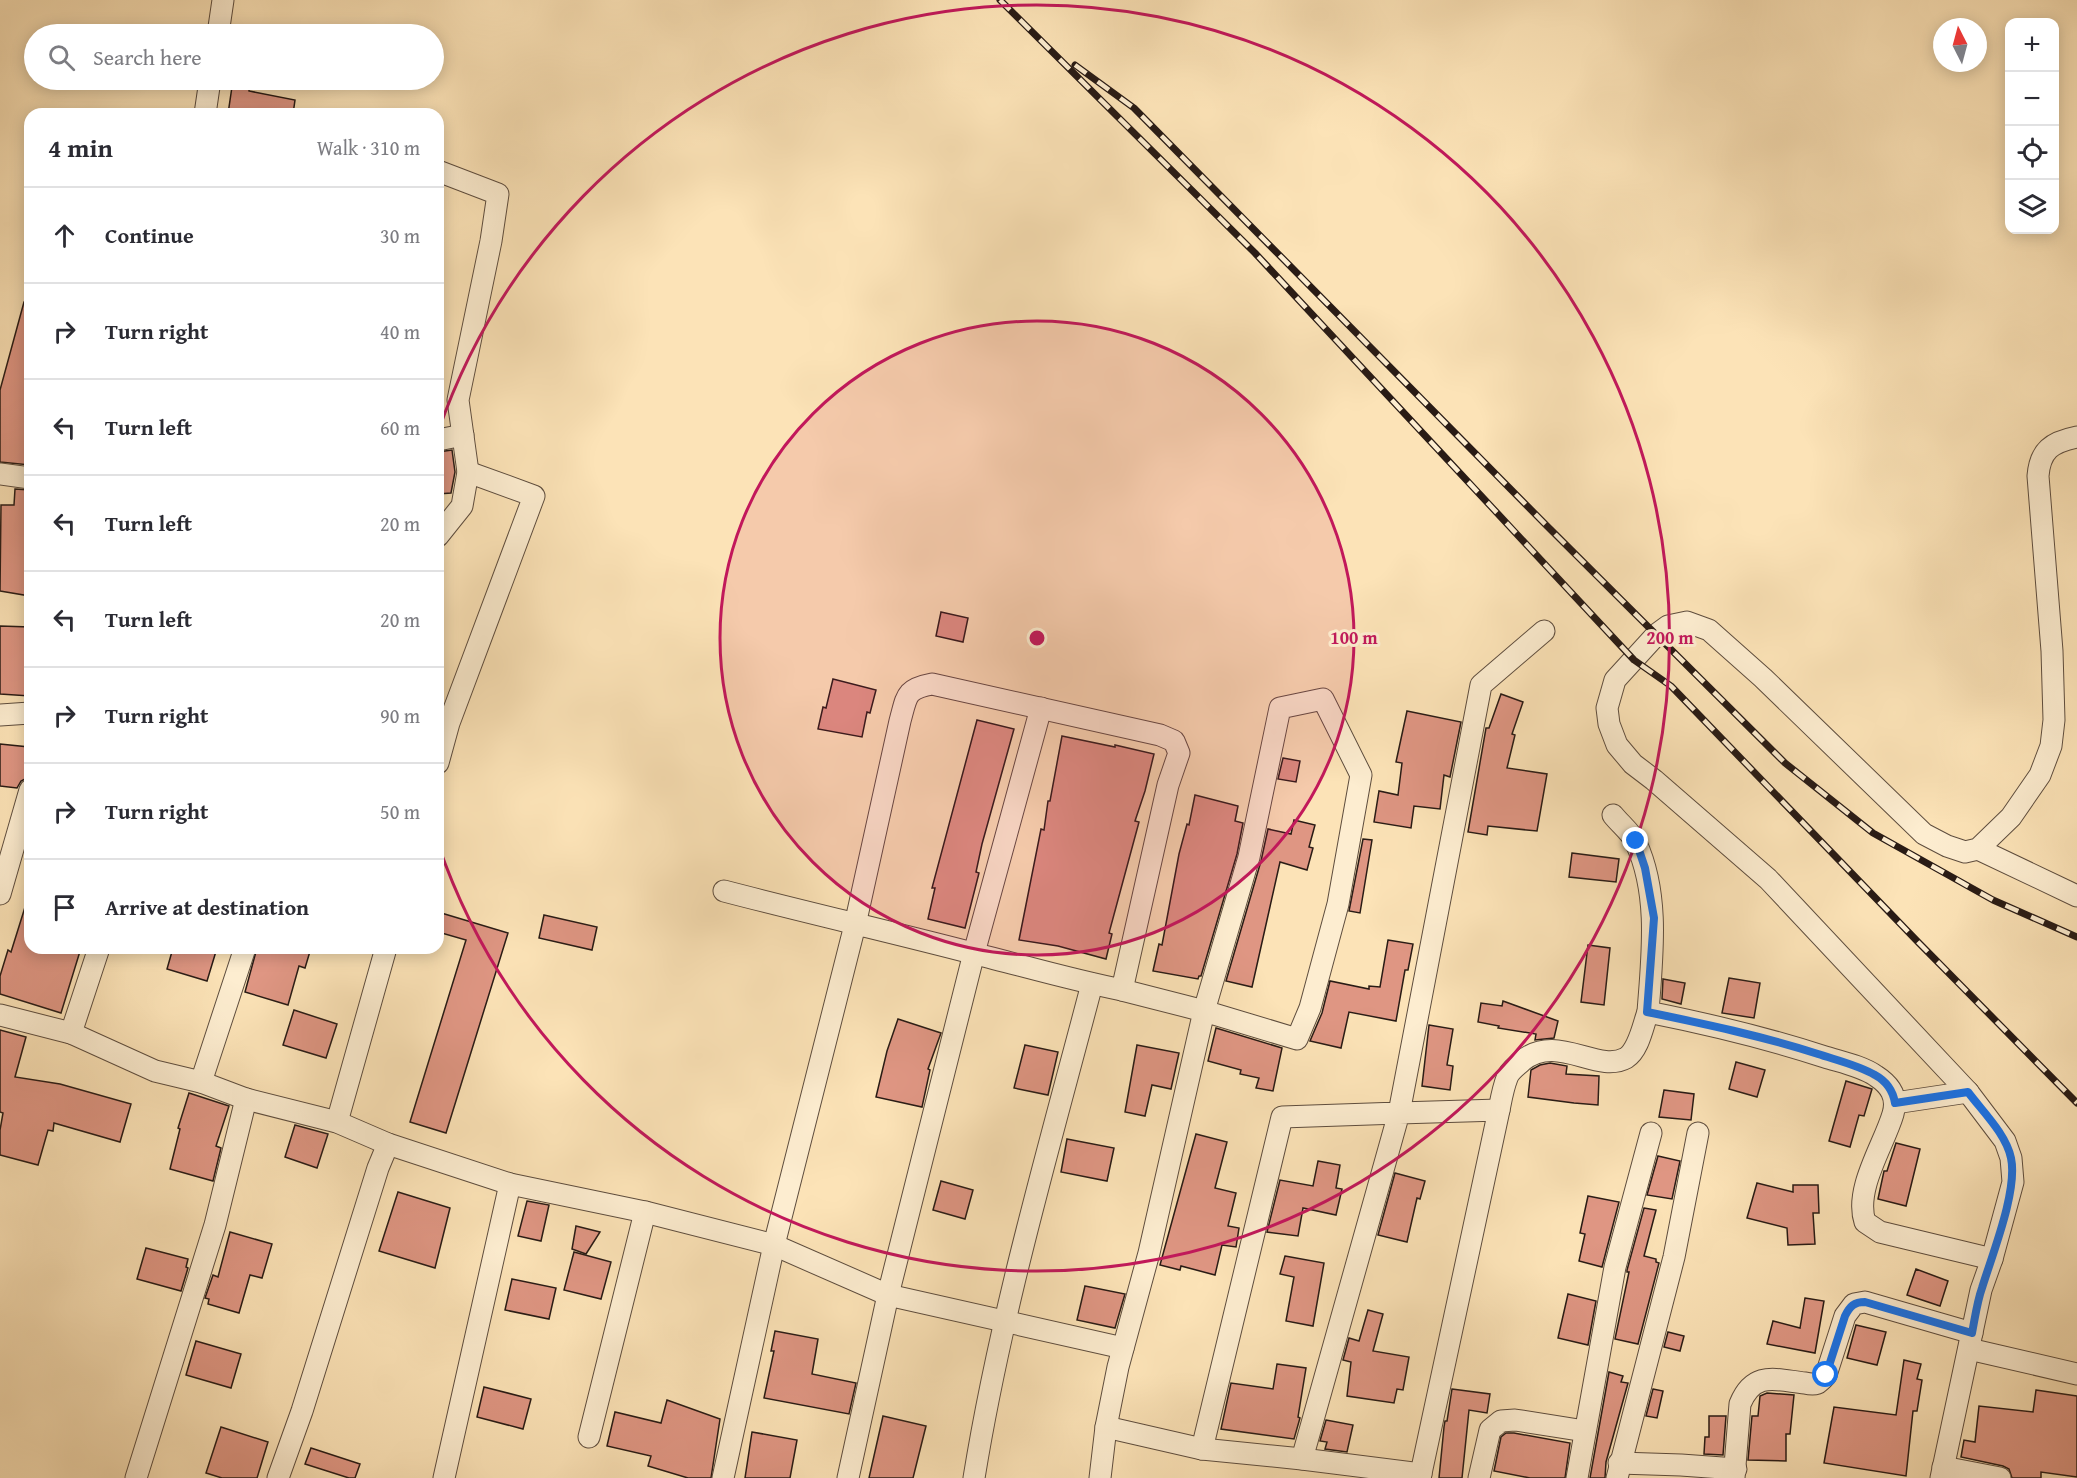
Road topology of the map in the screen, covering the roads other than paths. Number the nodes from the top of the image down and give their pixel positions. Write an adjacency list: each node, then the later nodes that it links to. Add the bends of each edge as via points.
1 (223, 0): 2 (street)
2 (219, 24)
3 (209, 90): 4 (street)
4 (206, 108)
5 (444, 173): 6 (street, via 498,194 458,400)
6 (463, 435): 8 (street); 9 (street)
7 (2077, 437): 20 (street, via 2047,449 2039,462 2052,651 2051,746 2040,775 2011,817)
8 (444, 439)
9 (468, 472): 12 (street, via 462,506); 17 (street, via 534,496)
10 (0, 474): 11 (street)
11 (24, 477)
12 (444, 528)
13 (1544, 631): 40 (street, via 1481,685)
14 (1041, 708): 24 (street, via 932,684 916,687 908,696); 25 (street); 30 (street, via 1160,735 1174,741 1179,753 1168,785)
15 (24, 713): 16 (street)
16 (0, 716)
17 (444, 741)
18 (24, 811): 22 (street)
19 (1613, 815): 32 (street, via 1636,841 1654,918)
20 (1978, 849): 23 (street); 36 (street, via 1965,852 1924,834 1709,630 1688,622 1668,626 1615,680 1607,708 1609,724 1617,745 1633,764 1768,879)
21 (724, 891): 24 (street)
22 (0, 894)
23 (2077, 896)
24 (855, 925): 25 (street); 47 (street)
25 (974, 953): 29 (street); 49 (street)
26 (97, 954): 34 (street)
27 (242, 954): 35 (street)
28 (384, 954): 41 (street)
29 (1092, 984): 30 (street); 50 (street)
30 (1122, 990): 31 (street)
31 (1204, 1011): 31 (street, via 1249,857 1280,708 1323,699 1361,775 1338,904 1310,1008 1297,1039); 52 (street, via 1149,1253)
32 (1647, 1012): 38 (street, via 1732,1029 1846,1063 1876,1075 1893,1092); 39 (street, via 1627,1057 1613,1061 1561,1051 1528,1056 1507,1077)
33 (0, 1015): 34 (street)
34 (71, 1033): 35 (street, via 155,1071)
35 (201, 1082): 37 (street)
36 (1968, 1092): 38 (street); 48 (street, via 2005,1141 2011,1158 2013,1182)
37 (246, 1099): 41 (street); 64 (street, via 215,1225)
38 (1895, 1103): 48 (street, via 1872,1166 1861,1210 1865,1222 1880,1232)
39 (1499, 1110): 40 (street); 63 (street)
40 (1399, 1113): 57 (street, via 1282,1117); 58 (street)
41 (337, 1122): 44 (street)
42 (1651, 1133): 55 (street, via 1615,1267)
43 (1698, 1133): 59 (street, via 1674,1257)
44 (388, 1144): 45 (street); 65 (street)
45 (510, 1184): 46 (street); 66 (street)
46 (645, 1212): 47 (street); 56 (street)
47 (774, 1245): 49 (street); 67 (street)
48 (1992, 1258): 51 (street)
49 (888, 1295): 50 (street); 68 (street)
50 (1004, 1321): 52 (street); 69 (street)
51 (1970, 1341): 53 (street); 61 (street); 62 (street, via 1865,1302 1854,1304 1845,1316 1826,1375 1820,1382 1759,1380 1745,1392 1740,1404)
52 (1123, 1348): 54 (street)
53 (2077, 1374)
54 (1106, 1427): 57 (street); 70 (street)
55 (1585, 1431): 71 (street, via 1501,1421 1490,1430); 72 (street)
56 (590, 1437)
57 (1203, 1449): 58 (street)
58 (1302, 1459): 63 (street)
59 (1618, 1470): 60 (street)
60 (1680, 1471): 62 (street)
61 (1942, 1472): 73 (street)
62 (1735, 1474)
63 (1420, 1476)
64 (136, 1478)
65 (278, 1478)
66 (444, 1478)
67 (723, 1478)
68 (848, 1478)
69 (974, 1478)
70 (1100, 1478)
71 (1479, 1478)
72 (1577, 1478)
73 (2000, 1478)

